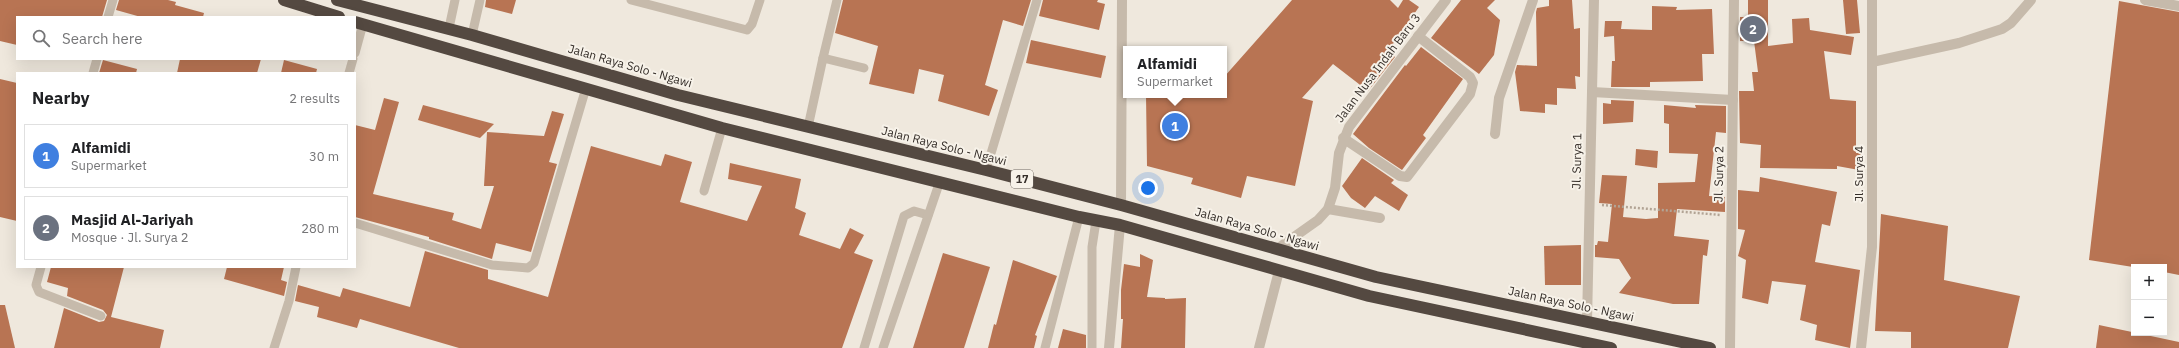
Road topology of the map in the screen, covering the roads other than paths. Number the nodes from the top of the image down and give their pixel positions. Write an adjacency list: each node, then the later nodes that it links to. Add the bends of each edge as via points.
1 (113, 0): 20 (lane)
2 (284, 0): 21 (highway)
3 (337, 0): 18 (highway, Jalan Raya Solo - Ngawi / 17)
4 (455, 0): 23 (lane)
5 (480, 0): 24 (lane)
6 (631, 0): 7 (lane, via 747,30 752,24)
7 (760, 0)
8 (837, 0): 27 (lane)
9 (1037, 0): 41 (lane)
10 (1122, 0): 44 (street)
11 (1446, 0): 25 (street, Jalan Nusa Indah Baru 3)
12 (1533, 0): 39 (street, via 1499,98)
13 (1594, 0): 35 (street, Jl. Surya 1)
14 (1734, 0): 36 (street, Jl. Surya 2)
15 (1872, 0): 30 (street, Jl. Surya 4)
16 (2031, 0): 30 (street, via 2011,23 2002,29 1959,43)
17 (2145, 0): 19 (street)
18 (358, 3): 23 (highway, Jalan Raya Solo - Ngawi / 17)
19 (2179, 6)
20 (108, 16)
21 (336, 16)
22 (359, 23): 26 (lane); 34 (highway, 17)
23 (449, 28): 24 (highway, Jalan Raya Solo - Ngawi / 17)
24 (472, 35): 37 (highway, Jalan Raya Solo - Ngawi / 17, via 678,95)
25 (1418, 36): 40 (street, Jalan Nusa Indah Baru 3, via 1354,119); 40 (street, via 1470,77 1473,83 1470,94 1407,177 1400,176)
26 (356, 46)
27 (823, 58): 31 (lane); 37 (lane)
28 (97, 60): 32 (lane)
29 (353, 60): 33 (lane)
30 (1872, 62): 68 (street, Jl. Surya 4, via 1872,247)
31 (864, 68)
32 (93, 72)
33 (349, 72)
34 (586, 88): 38 (highway, 17); 50 (lane, via 534,263 528,268 492,265)
35 (1592, 92): 36 (street); 57 (street, Jl. Surya 1)
36 (1733, 100): 67 (street, Jl. Surya 2)
37 (808, 127): 41 (highway, Jalan Raya Solo - Ngawi / 17)
38 (722, 128): 42 (highway, 17); 43 (lane)
39 (1495, 134)
40 (1343, 138): 45 (street, Jalan Nusa Indah Baru 3, via 1335,188)
41 (986, 170): 44 (highway, Jalan Raya Solo - Ngawi / 17)
42 (940, 181): 46 (lane); 47 (highway, 17)
43 (704, 191)
44 (1121, 205): 51 (highway); 52 (highway, Jalan Raya Solo - Ngawi / 17)
45 (1328, 209): 48 (street); 52 (street, Jalan Nusa Indah Baru 3, via 1318,220)
46 (928, 215): 59 (lane, via 914,211 904,216); 60 (lane)
47 (1079, 217): 49 (highway, 17); 61 (lane)
48 (1380, 218)
49 (1096, 221): 51 (highway, 17); 62 (lane, via 1092,247)
50 (356, 223)
51 (1120, 225): 55 (highway, 17); 63 (street)
52 (1277, 249): 57 (highway, Jalan Raya Solo - Ngawi / 17, via 1376,277)
53 (41, 268): 56 (lane, via 36,285 39,292)
54 (296, 268): 58 (lane, via 289,301)
55 (1279, 271): 64 (street); 65 (highway, 17, via 1369,296)
56 (101, 316)
57 (1587, 322): 66 (highway, Jalan Raya Solo - Ngawi / 17)
58 (274, 348)
59 (864, 348)
60 (883, 348)
61 (1045, 348)
62 (1092, 348)
63 (1110, 348)
64 (1259, 348)
65 (1611, 348)
66 (1710, 348)
67 (1730, 348)
68 (1861, 348)

